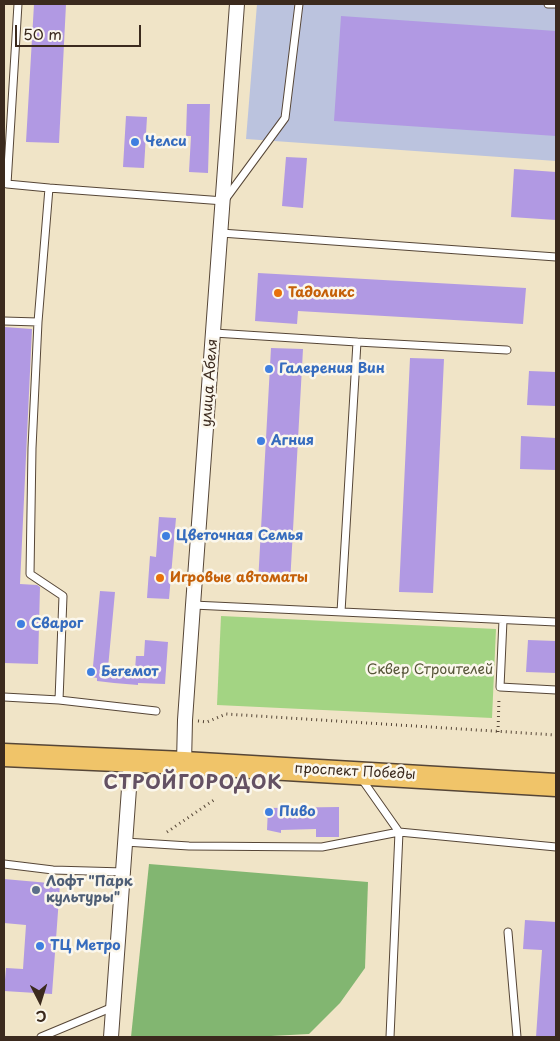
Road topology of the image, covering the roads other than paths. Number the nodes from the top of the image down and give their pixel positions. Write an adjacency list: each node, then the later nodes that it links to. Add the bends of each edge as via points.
1 (18, 4): 6 (lane, via 7,184)
2 (237, 4): 7 (street, улица Абеля)
3 (299, 4): 7 (lane, via 285,118)
4 (548, 4): 5 (lane)
5 (556, 4)
6 (49, 188): 7 (lane); 11 (lane)
7 (224, 201): 8 (street, улица Абеля)
8 (221, 233): 9 (lane); 12 (street, улица Абеля)
9 (556, 257)
10 (4, 321): 11 (lane)
11 (38, 322): 21 (lane, via 30,574 63,596)
12 (214, 333): 13 (lane); 15 (street, улица Абеля)
13 (357, 342): 14 (lane); 16 (lane)
14 (507, 350)
15 (193, 605): 16 (lane); 25 (street, улица Абеля)
16 (341, 612): 17 (lane)
17 (503, 620): 18 (lane); 19 (lane, via 500,687)
18 (556, 622)
19 (556, 690)
20 (4, 697): 21 (lane)
21 (59, 700): 22 (lane)
22 (156, 711)
23 (4, 755): 24 (main road, проспект Победы)
24 (131, 761): 25 (main road, проспект Победы); 29 (street)
25 (184, 763): 26 (main road, проспект Победы)
26 (357, 772): 27 (main road, проспект Победы); 28 (lane)
27 (556, 785)
28 (399, 832): 29 (lane, via 322,847); 30 (lane); 37 (lane)
29 (126, 842): 32 (street)
30 (556, 847)
31 (4, 864): 32 (lane, via 53,870)
32 (124, 872): 34 (street)
33 (508, 932): 38 (lane)
34 (113, 1007): 35 (lane); 36 (street)
35 (41, 1037)
36 (111, 1037)
37 (390, 1037)
38 (517, 1037)

